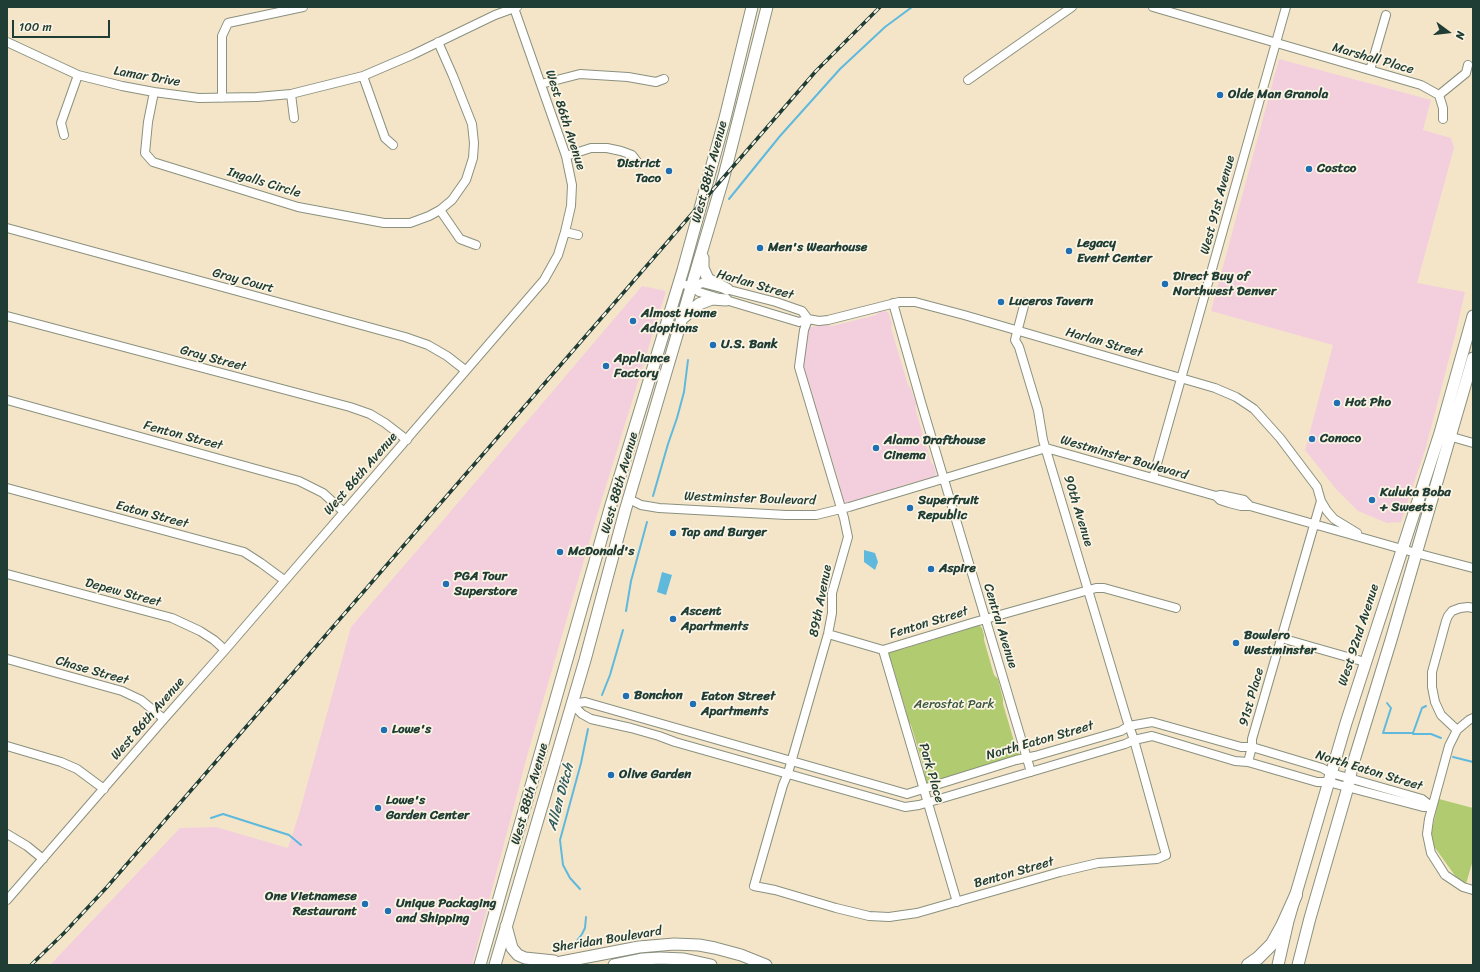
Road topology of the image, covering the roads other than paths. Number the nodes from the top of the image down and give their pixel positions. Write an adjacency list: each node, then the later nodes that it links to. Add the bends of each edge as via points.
1 (303, 7): 22 (street, via 228,23 222,36)
2 (751, 7): 7 (street); 35 (main road, West 88th Avenue, via 725,118)
3 (1072, 7): 17 (street)
4 (1153, 7): 11 (street, Marshall Place)
5 (1286, 7): 11 (street, West 91st Avenue)
6 (516, 8): 9 (street, Lamar Drive); 18 (street, West 86th Avenue)
7 (767, 9): 34 (main road, West 88th Avenue, via 732,149)
8 (1386, 15): 13 (street)
9 (438, 42): 15 (street, Lamar Drive); 29 (street, Ingalls Circle, via 472,124 474,142 472,165 466,180 454,197)
10 (8, 43): 14 (street, Lamar Drive)
11 (1275, 44): 13 (street, Marshall Place); 49 (street, West 91st Avenue)
12 (1468, 65): 21 (street, via 1466,72)
13 (1370, 70): 21 (street, Marshall Place, via 1421,85)
14 (78, 75): 19 (street, Lamar Drive); 25 (street, via 61,123)
15 (362, 76): 20 (street, Lamar Drive); 26 (street, via 385,138)
16 (664, 79): 18 (street, via 656,82 628,77 580,74)
17 (968, 80)
18 (541, 84): 27 (street, West 86th Avenue)
19 (154, 92): 22 (street, Lamar Drive, via 199,98); 29 (street, Ingalls Circle, via 145,153 152,162 298,206 384,223 410,223)
20 (292, 94): 22 (street, Lamar Drive); 23 (street)
21 (1439, 95): 24 (street)
22 (222, 98)
23 (294, 118)
24 (1443, 119)
25 (64, 135)
26 (393, 145)
27 (566, 156): 28 (street, via 591,148 607,148 632,155); 31 (street, West 86th Avenue, via 572,195)
28 (639, 164)
29 (440, 210): 33 (street, via 460,239)
30 (7, 228): 48 (street, Gray Court, via 428,345)
31 (565, 232): 32 (street); 48 (street, West 86th Avenue, via 558,255 544,280)
32 (578, 235)
33 (476, 245)
34 (702, 253): 36 (main road, West 88th Avenue); 37 (main road, via 703,268 708,279)
35 (679, 283): 36 (street, Harlan Street); 107 (main road, West 88th Avenue, via 612,505)
36 (693, 287): 37 (street, Harlan Street, via 699,292); 44 (main road, West 88th Avenue)
37 (726, 295): 40 (street, Harlan Street); 41 (street, Harlan Street); 44 (main road, via 699,304)
38 (1025, 302): 46 (street, 90th Avenue)
39 (893, 303): 45 (street, Harlan Street, via 828,320); 46 (street, Harlan Street, via 915,302); 55 (street, Central Avenue)
40 (737, 304): 41 (street, via 753,304 774,310); 45 (street, Harlan Street, via 799,322)
41 (788, 306): 45 (street, Harlan Street, via 802,311)
42 (7, 316): 52 (street, Gray Street, via 370,414)
43 (1473, 316): 51 (main road, West 92nd Avenue)
44 (682, 318): 58 (main road, West 88th Avenue)
45 (808, 319): 60 (street, 89th Avenue, via 799,367)
46 (1017, 330): 49 (street, Harlan Street); 54 (street, 90th Avenue, via 1015,340 1038,410)
47 (1473, 358): 51 (main road, West 92nd Avenue)
48 (465, 370): 52 (street, West 86th Avenue)
49 (1182, 378): 56 (street, West 91st Avenue); 59 (street, Harlan Street, via 1236,397 1254,409 1280,438 1317,487)
50 (7, 400): 61 (street, Fenton Street, via 298,481 323,493)
51 (1445, 435): 53 (street); 64 (main road, West 92nd Avenue); 65 (main road, West 92nd Avenue)
52 (407, 440): 61 (street, West 86th Avenue)
53 (1473, 443)
54 (1046, 448): 55 (street, Westminster Boulevard); 56 (street, Westminster Boulevard); 69 (street, 90th Avenue)
55 (943, 478): 60 (street, Westminster Boulevard); 72 (street, Central Avenue)
56 (1153, 478): 62 (street, Westminster Boulevard, via 1216,496 1221,494 1244,500 1250,506)
57 (7, 488): 68 (street, Eaton Street, via 244,552)
58 (629, 499): 60 (street, Westminster Boulevard, via 641,505 659,508 724,512 816,515); 79 (main road, West 88th Avenue)
59 (1321, 500): 62 (street); 63 (street, Harlan Street, via 1334,519)
60 (841, 509): 73 (street, 89th Avenue, via 848,537 832,593 832,617)
61 (344, 512): 68 (street, West 86th Avenue)
62 (1314, 524): 63 (street, Westminster Boulevard); 74 (street, 91st Place)
63 (1366, 539): 64 (street, Westminster Boulevard)
64 (1402, 549): 65 (street, Westminster Boulevard); 78 (main road, West 92nd Avenue)
65 (1416, 553): 66 (street); 93 (main road, West 92nd Avenue)
66 (1473, 568)
67 (7, 574): 75 (street, Depew Street, via 172,618 200,631)
68 (284, 580): 75 (street, West 86th Avenue)
69 (1088, 589): 70 (street, Fenton Street, via 1104,588); 72 (street, Fenton Street); 82 (street, 90th Avenue)
70 (1176, 608)
71 (1473, 608): 83 (street, via 1452,611 1446,621 1432,672 1435,702 1441,715)
72 (985, 619): 76 (street, Fenton Street); 87 (street, Central Avenue)
73 (828, 634): 76 (street, Fenton Street); 88 (street, 89th Avenue)
74 (1281, 638): 78 (street); 86 (street, 91st Place, via 1252,740)
75 (225, 650): 81 (street, West 86th Avenue)
76 (883, 650): 94 (street, Park Place)
77 (7, 660): 81 (street, Chase Street, via 122,690 141,700)
78 (1365, 662): 92 (main road, West 92nd Avenue)
79 (572, 704): 88 (street, North Eaton Street, via 585,702); 91 (street, North Eaton Street, via 591,719 632,728); 105 (main road, West 88th Avenue)
80 (1473, 718): 83 (street)
81 (164, 719): 95 (street, West 86th Avenue)
82 (1129, 726): 84 (street, 90th Avenue); 86 (street, North Eaton Street, via 1157,723); 87 (street, North Eaton Street, via 1121,731)
83 (1457, 730): 97 (street, via 1449,746)
84 (1134, 740): 89 (street, North Eaton Street, via 1152,736); 90 (street, North Eaton Street); 104 (street, Benton Street, via 1166,855 1157,859 1098,863)
85 (7, 746): 95 (street, via 61,762)
86 (1252, 748): 89 (street, 91st Place); 92 (street, North Eaton Street, via 1322,768)
87 (1026, 758): 90 (street, Central Avenue); 94 (street, North Eaton Street)
88 (792, 760): 91 (street, 89th Avenue); 94 (street, North Eaton Street, via 903,793)
89 (1248, 762): 92 (street, North Eaton Street, via 1316,782)
90 (1031, 772): 96 (street, North Eaton Street)
91 (788, 773): 96 (street, North Eaton Street, via 900,806 912,807); 100 (street, 89th Avenue)
92 (1330, 778): 93 (street, North Eaton Street); 102 (main road, West 92nd Avenue)
93 (1349, 783): 97 (street, North Eaton Street, via 1422,799); 115 (main road, West 92nd Avenue)
94 (923, 788): 96 (street, Park Place)
95 (104, 789): 99 (street, West 86th Avenue)
96 (927, 802): 104 (street, Park Place)
97 (1432, 807): 101 (street, via 1427,834 1431,853 1445,875 1463,887)
98 (7, 834): 99 (street)
99 (43, 859): 103 (street, West 86th Avenue)
100 (754, 886): 104 (street, Benton Street, via 869,916 903,916)
101 (1473, 890)
102 (1296, 895): 113 (highway, via 1272,944); 114 (main road, West 92nd Avenue)
103 (7, 900)
104 (957, 902)
105 (506, 925): 106 (main road, via 512,948 520,956); 108 (main road, West 88th Avenue)
106 (560, 962): 109 (main road, Sheridan Boulevard); 112 (main road, Sheridan Boulevard, via 644,946 682,944 722,949)
107 (480, 965)
108 (495, 965)
109 (546, 965)
110 (614, 965): 111 (main road, Sheridan Boulevard, via 660,958 684,959)
111 (711, 965)
112 (766, 965)
113 (1248, 965)
114 (1278, 965)
115 (1298, 965)

